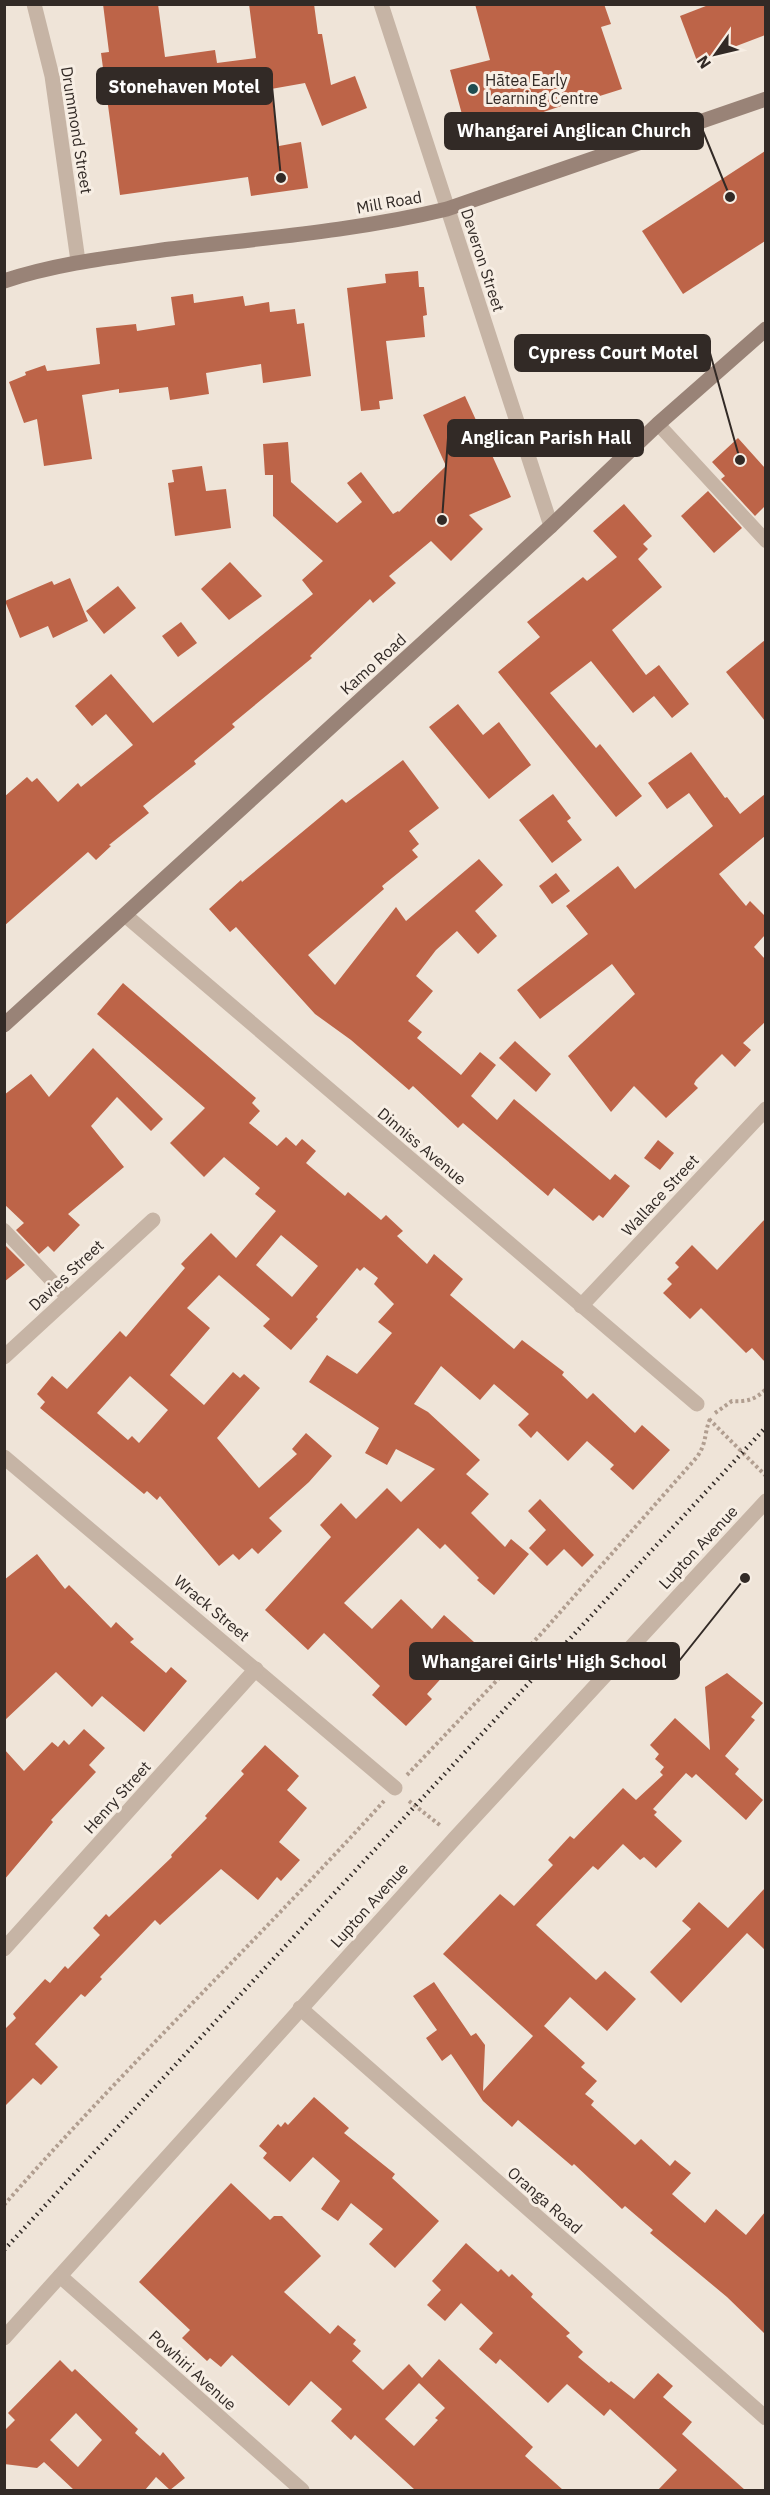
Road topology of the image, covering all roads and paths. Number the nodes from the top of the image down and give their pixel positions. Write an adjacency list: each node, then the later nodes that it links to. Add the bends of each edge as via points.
1 (34, 4): 5 (street, Drummond Street, via 52,76)
2 (381, 4): 4 (street, Deveron Street)
3 (765, 99): 4 (main road, Mill Road)
4 (447, 208): 5 (main road, Mill Road, via 354,226); 9 (street, Deveron Street)
5 (78, 261): 6 (main road, Mill Road)
6 (4, 281)
7 (765, 329): 8 (main road, Kamo Road)
8 (658, 424): 9 (main road, Kamo Road); 10 (lane)
9 (550, 526): 11 (main road, Kamo Road)
10 (765, 541)
11 (125, 915): 12 (main road, Kamo Road); 17 (street, Dinniss Avenue)
12 (4, 1025)
13 (765, 1108): 17 (street, Wallace Street)
14 (153, 1220): 16 (street, Davies Street)
15 (4, 1230): 16 (lane)
16 (68, 1298): 18 (street, Davies Street)
17 (581, 1306): 19 (street, Dinniss Avenue)
18 (4, 1358)
19 (697, 1404): 21 (path)
20 (4, 1457): 23 (street, Wrack Street)
21 (765, 1476)
22 (765, 1501): 25 (street, Lupton Avenue)
23 (256, 1670): 24 (street, Wrack Street); 26 (street, Henry Street)
24 (395, 1788): 25 (path)
25 (455, 1838): 27 (street, Lupton Avenue)
26 (4, 1949)
27 (300, 2008): 28 (street, Lupton Avenue); 30 (street, Oranga Road)
28 (60, 2276): 29 (street, Lupton Avenue); 31 (street, Powhiri Avenue)
29 (4, 2338)
30 (765, 2418)
31 (302, 2490)

